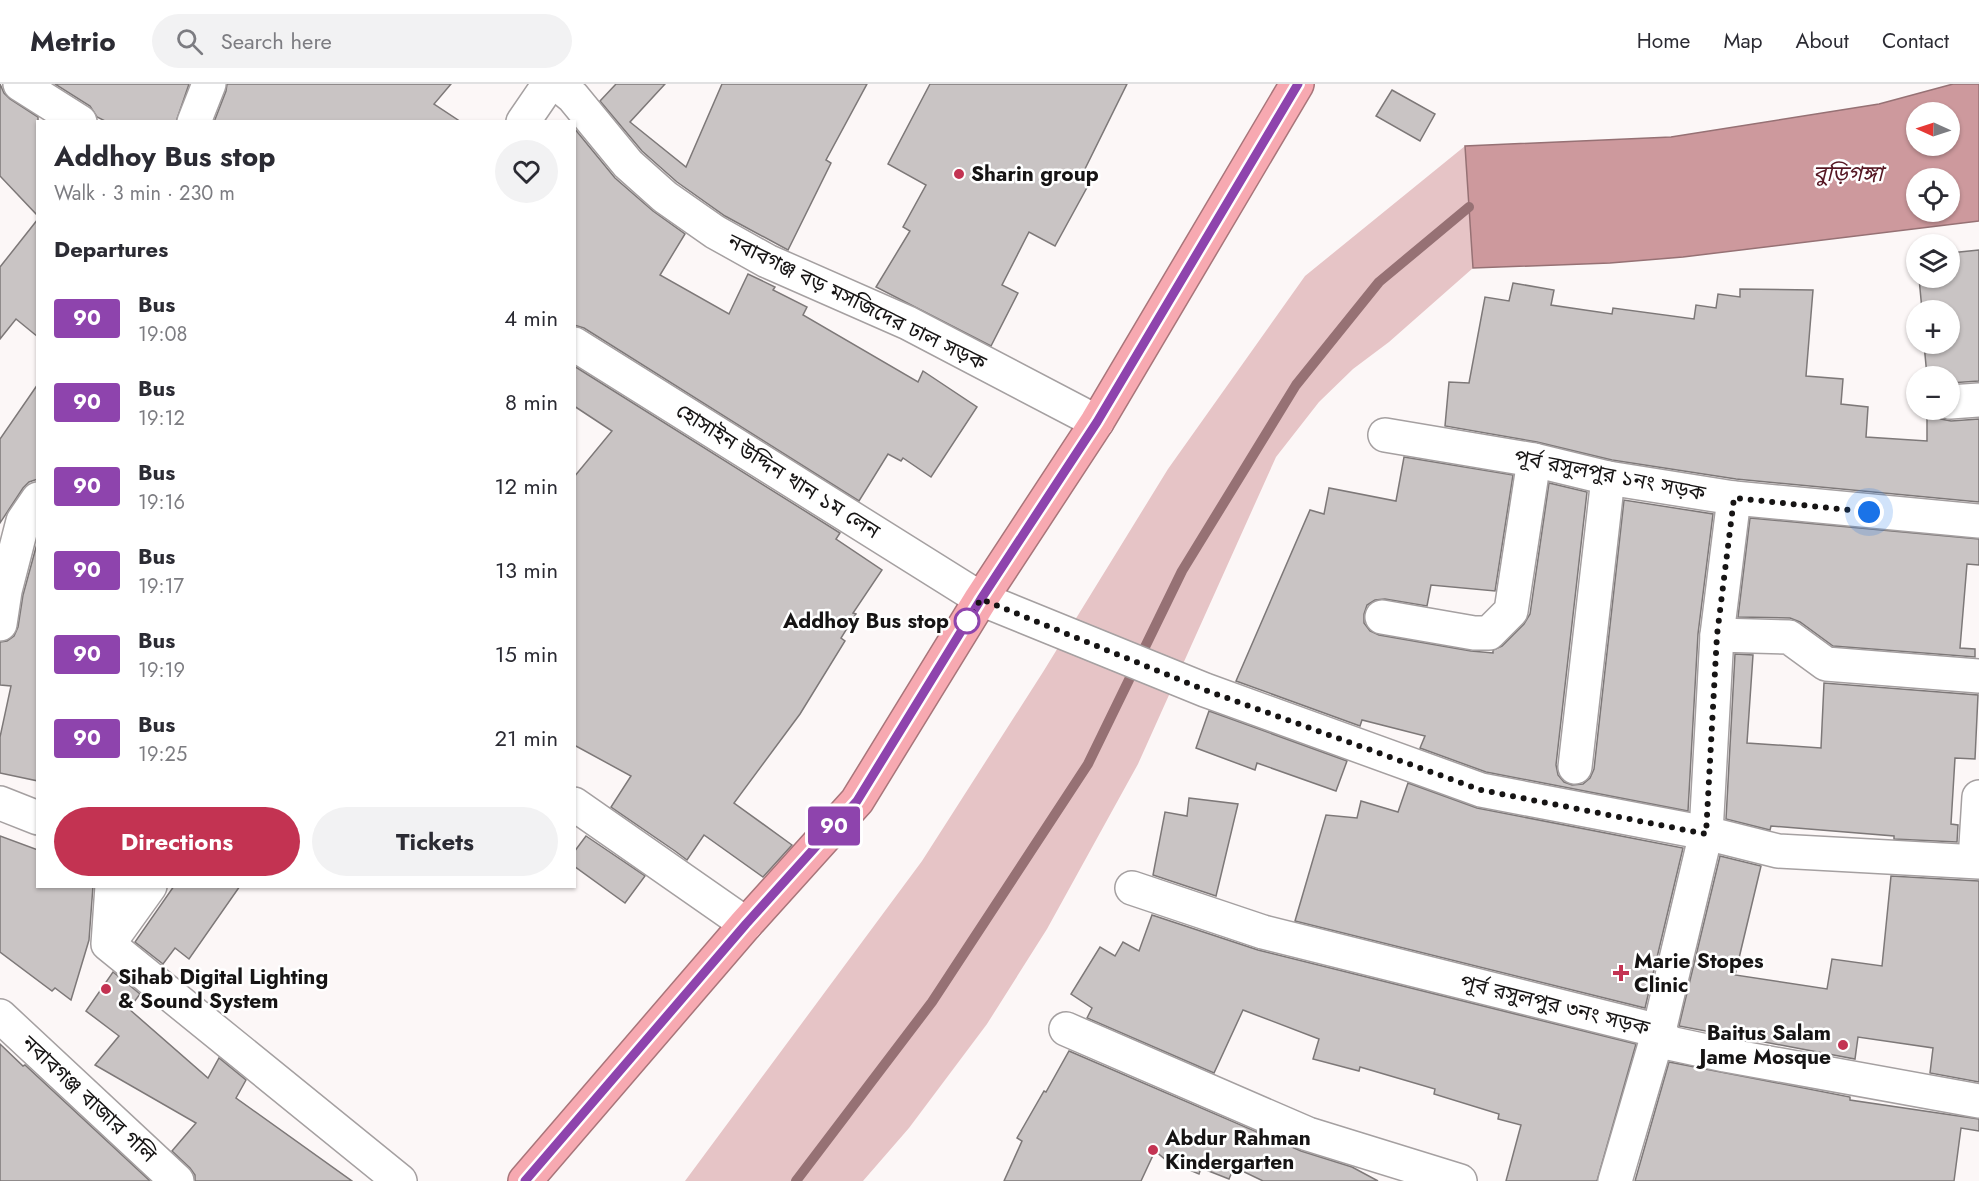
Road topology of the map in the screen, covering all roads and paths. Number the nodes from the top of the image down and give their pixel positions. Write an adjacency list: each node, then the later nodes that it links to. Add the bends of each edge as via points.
1 (20, 84): 6 (street)
2 (210, 84): 7 (street)
3 (549, 84): 8 (street)
4 (557, 84): 12 (street, নবাবগঞ্জ বড় মসজিদের ঢাল সড়ক, via 573,97 628,164 665,197 715,232 766,261 908,323)
5 (1298, 84): 12 (highway)
6 (77, 120)
7 (195, 120)
8 (524, 120)
9 (576, 345): 19 (street, হোসাইন উদ্দিন খান ১ম লেন)
10 (1979, 400): 11 (street)
11 (1960, 401)
12 (1097, 422): 19 (highway)
13 (1385, 435): 14 (street, পূর্ব রসুলপুর ১নং সড়ক)
14 (1534, 460): 15 (street, পূর্ব রসুলপুর ১নং সড়ক); 20 (street, via 1511,611 1489,633)
15 (1608, 478): 16 (street, পূর্ব রসুলপুর ১নং সড়ক); 24 (street)
16 (1734, 498): 18 (street, পূর্ব রসুলপুর ১নং সড়ক); 22 (street)
17 (36, 502): 21 (street, via 22,521)
18 (1979, 521)
19 (981, 599): 29 (street, হোসাইন উদ্দিন খান ১ম লেন, via 1205,690 1481,790); 34 (highway, via 857,801)
20 (1382, 617)
21 (0, 624)
22 (1717, 635): 23 (street, via 1790,637 1826,664); 29 (street)
23 (1979, 676)
24 (1575, 767)
25 (1979, 797): 30 (street)
26 (0, 803): 28 (street)
27 (576, 805): 34 (street)
28 (36, 817)
29 (1706, 834): 30 (street, হোসাইন উদ্দিন খান ১ম লেন, via 1778,851); 38 (street)
30 (1977, 861)
31 (112, 888): 35 (street)
32 (149, 888): 35 (street)
33 (1132, 888): 38 (street, পূর্ব রসুলপুর ৩নং সড়ক, via 1263,932)
34 (746, 924): 43 (highway)
35 (108, 944): 42 (street)
36 (0, 1016): 41 (street, নবাবগঞ্জ বাজার গলি)
37 (1066, 1029): 40 (street, via 1308,1134)
38 (1659, 1031): 39 (street, পূর্ব রসুলপুর ৩নং সড়ক, via 1669,1043); 45 (street)
39 (1979, 1101)
40 (1375, 1168): 44 (street)
41 (177, 1181)
42 (400, 1181)
43 (525, 1181)
44 (1460, 1181)
45 (1615, 1181)

